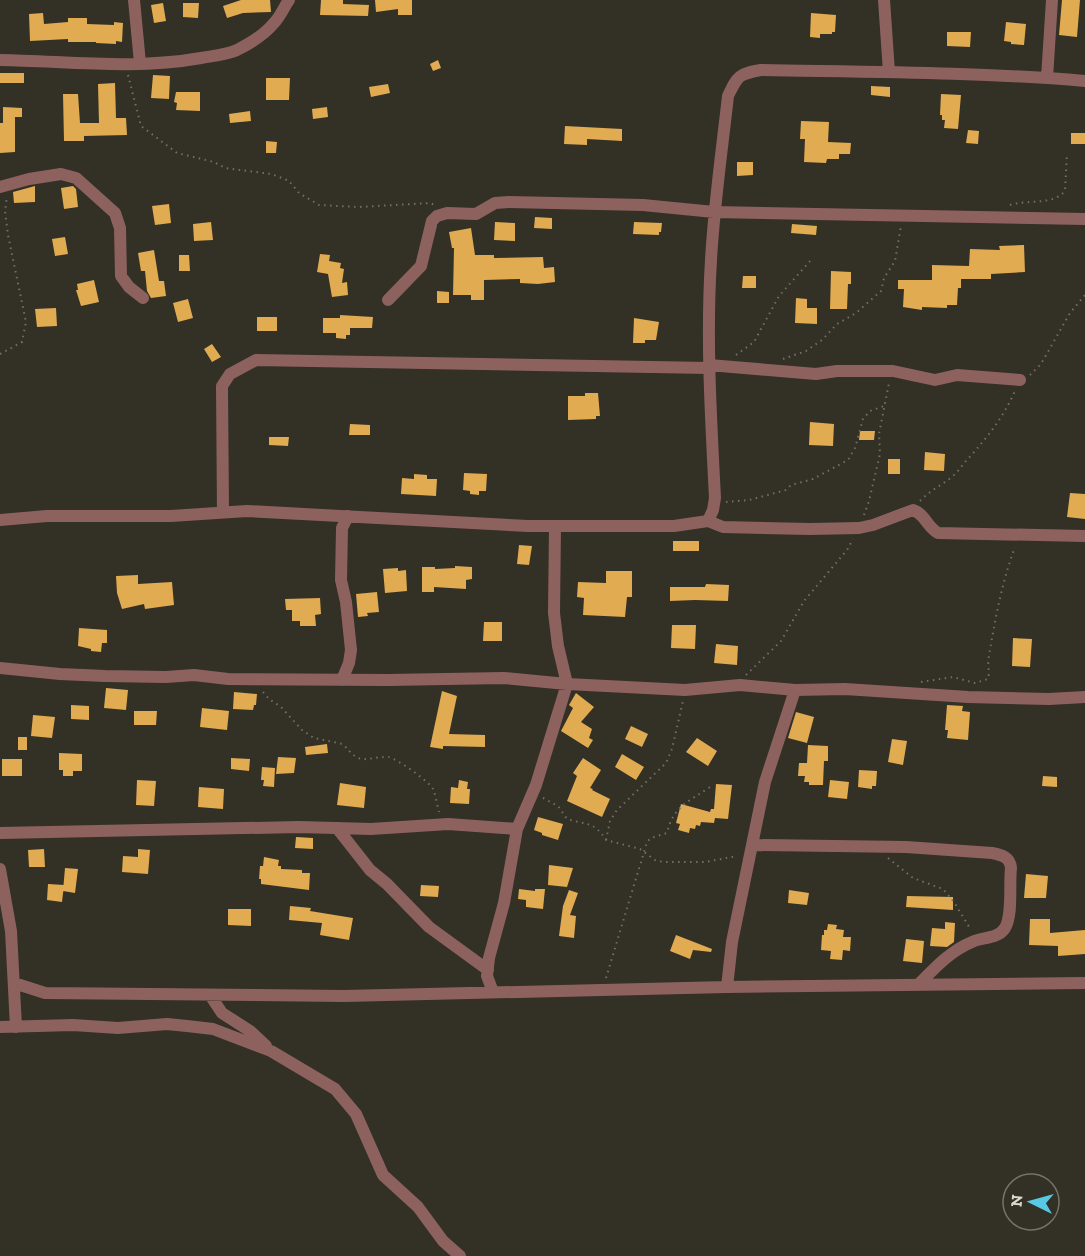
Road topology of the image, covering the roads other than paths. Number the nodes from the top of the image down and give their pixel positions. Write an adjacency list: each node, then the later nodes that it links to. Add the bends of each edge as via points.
1 (134, 0): 6 (street)
2 (289, 0): 6 (street, via 274,23 236,50 175,63)
3 (884, 0): 7 (street)
4 (1052, 0): 8 (street)
5 (0, 60): 6 (street)
6 (140, 63)
7 (889, 72): 8 (street); 11 (street, via 761,70 742,74 728,96)
8 (1047, 78): 9 (street)
9 (1085, 81)
10 (4, 186): 13 (street, via 61,174 76,178 115,213 120,228 121,276)
11 (714, 212): 12 (street); 14 (street, via 643,205 509,202 495,203 476,214 447,213 432,221 421,266); 15 (street)
12 (1085, 219)
13 (143, 298)
14 (388, 300)
15 (712, 366): 16 (street, via 816,374 893,371 935,380 957,375); 17 (street, via 256,360 230,374 222,386); 20 (street, via 714,503)
16 (1020, 380)
17 (223, 512): 18 (street); 19 (street)
18 (348, 516): 21 (street); 24 (street, via 342,528 341,580 350,659)
19 (0, 520)
20 (708, 522): 21 (street, via 674,526); 22 (street, via 723,527 810,529 873,525 913,510 938,533)
21 (555, 526): 25 (street, via 554,613)
22 (1085, 536)
23 (0, 668): 24 (street, via 60,674)
24 (342, 680): 25 (street, via 504,678)
25 (567, 684): 26 (street, via 685,690 740,685); 29 (street, via 533,792)
26 (795, 690): 27 (street); 31 (street, via 765,782)
27 (1085, 697)
28 (337, 828): 29 (street, via 448,824); 30 (street); 33 (street, via 370,870 429,927)
29 (517, 829): 33 (street)
30 (0, 833)
31 (752, 849): 36 (street, via 874,846 992,853 1008,859 1009,916 1005,928 996,936 973,941 951,954); 37 (street, via 732,942)
32 (0, 869): 34 (street, via 11,931)
33 (488, 970): 38 (street)
34 (14, 983): 39 (street, via 45,993); 41 (street)
35 (1085, 983): 36 (street)
36 (918, 985): 37 (street)
37 (728, 987): 38 (street)
38 (493, 992): 39 (street)
39 (210, 995): 42 (street, via 222,1013)
40 (0, 1027): 41 (street)
41 (16, 1027): 42 (street, via 118,1028 168,1024 213,1029)
42 (271, 1051): 43 (street, via 335,1089 356,1113 383,1175 418,1207 443,1241)
43 (460, 1256)

